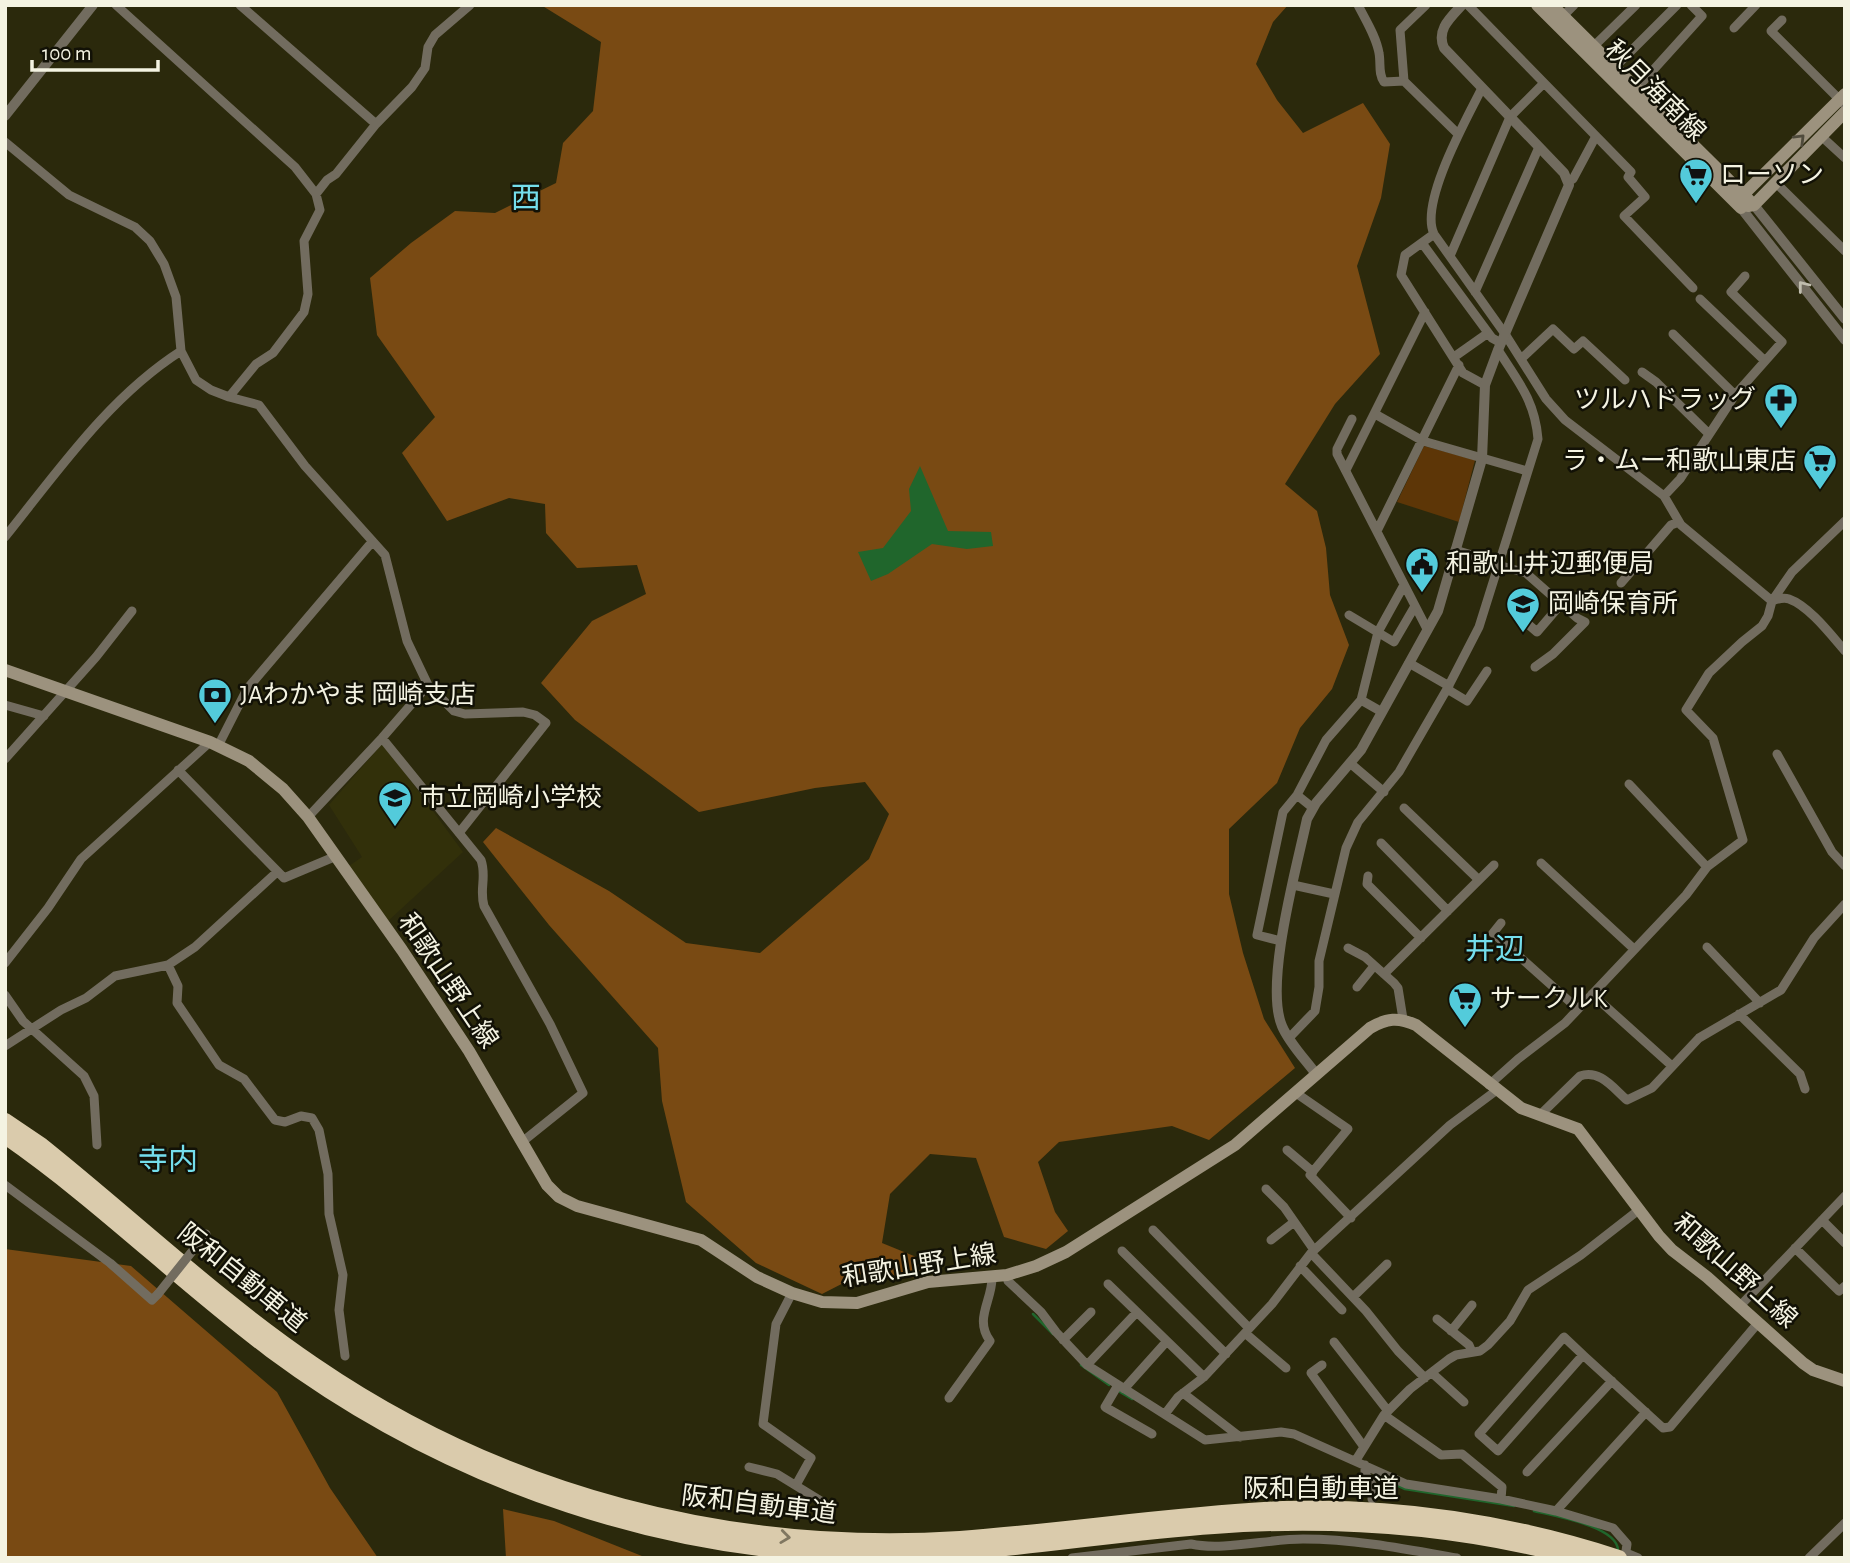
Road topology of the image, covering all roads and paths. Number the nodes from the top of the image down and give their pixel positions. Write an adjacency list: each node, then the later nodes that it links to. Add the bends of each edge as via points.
1 (93, 5): 27 (street)
2 (116, 5): 38 (street, via 295,167)
3 (240, 5): 29 (street)
4 (470, 5): 29 (street, via 435,35 425,68)
5 (1358, 5): 21 (street, via 1373,33 1384,82)
6 (1426, 5): 21 (street, via 1400,30)
7 (1462, 5): 23 (street, via 1445,23 1440,40)
8 (1468, 5): 22 (street)
9 (1537, 5): 40 (main road, 秋月海南線)
10 (1552, 5): 16 (main road, 秋月海南線)
11 (1574, 5): 16 (street)
12 (1636, 5): 19 (street)
13 (1677, 5): 20 (street)
14 (1691, 5): 24 (street, via 1702,16)
15 (1756, 5): 18 (street)
16 (1563, 16): 19 (main road, 秋月海南線)
17 (1782, 20): 25 (street, via 1771,31)
18 (1734, 28)
19 (1594, 46): 20 (main road, 秋月海南線)
20 (1615, 67): 24 (main road, 秋月海南線)
21 (1404, 80): 30 (street)
22 (1544, 83): 28 (street); 31 (street)
23 (1482, 88): 28 (street); 30 (street)
24 (1637, 88): 39 (main road, 秋月海南線)
25 (1843, 100): 39 (main road, one-way to 25)
26 (1845, 112): 32 (main road)
27 (5, 116)
28 (1510, 117): 34 (street); 44 (street)
29 (376, 124): 38 (street)
30 (1458, 134): 41 (street, via 1436,188)
31 (1596, 136): 36 (street); 46 (street, via 1631,172 1628,177 1645,197 1624,216)
32 (1821, 136): 35 (street); 37 (main road)
33 (5, 142): 55 (street, via 68,195 135,227 150,241 176,297)
34 (1539, 146): 36 (street); 47 (street)
35 (1845, 158)
36 (1568, 181): 54 (street)
37 (1776, 183): 40 (main road); 43 (street)
38 (316, 194): 63 (street, via 320,210 304,241 308,294 304,312 273,353 256,364)
39 (1744, 194): 40 (main road)
40 (1747, 207): 50 (street); 53 (street, one-way to 40)
41 (1434, 234): 42 (street); 44 (street)
42 (1422, 243): 49 (street, via 1405,255 1401,275); 51 (street)
43 (1845, 251)
44 (1450, 256): 47 (street)
45 (1745, 276): 57 (street, via 1731,292 1782,342)
46 (1693, 288)
47 (1475, 292): 54 (street)
48 (1700, 299): 57 (street)
49 (1425, 312): 58 (street); 64 (street)
50 (1845, 318)
51 (1488, 333): 54 (street); 58 (street)
52 (1673, 334): 62 (street)
53 (1845, 340)
54 (1501, 343): 56 (street); 61 (street); 70 (street, via 1536,419 1538,439)
55 (181, 351): 63 (street, via 196,380); 75 (street, via 109,411)
56 (1521, 359): 60 (street, via 1553,329 1574,349 1583,341); 71 (street, via 1565,420)
57 (1764, 360): 62 (street)
58 (1457, 361): 61 (street, via 1463,373); 67 (street)
59 (1642, 372): 66 (street)
60 (1625, 380)
61 (1485, 384): 68 (street)
62 (1735, 395): 66 (street)
63 (229, 397): 76 (street, via 259,405 305,467)
64 (1375, 414): 67 (street); 69 (street)
65 (1352, 419): 69 (street, via 1337,449)
66 (1709, 435): 71 (street)
67 (1423, 441): 68 (street); 74 (street)
68 (1482, 459): 70 (street); 77 (street)
69 (1346, 470): 74 (street)
70 (1527, 471): 78 (street)
71 (1664, 496): 73 (street)
72 (1845, 521): 81 (street, via 1792,572)
73 (1679, 522): 79 (street, via 1671,525); 81 (street)
74 (1377, 531): 80 (street)
75 (5, 537)
76 (372, 542): 94 (street, via 385,555 407,642); 102 (street, via 247,689)
77 (1455, 550): 78 (street); 87 (street, via 1438,611)
78 (1498, 564): 82 (street, via 1526,573); 95 (street, via 1479,627)
79 (1621, 583)
80 (1404, 585): 83 (street); 88 (street)
81 (1772, 601): 89 (street, via 1791,599); 119 (street, via 1762,626 1709,673 1686,710 1713,738 1743,839)
82 (1561, 604): 86 (street, via 1537,632); 91 (street, via 1585,622)
83 (1415, 606): 87 (street); 88 (street, via 1394,642)
84 (132, 611): 96 (street)
85 (1349, 615): 88 (street)
86 (1522, 620)
87 (1427, 629): 90 (street)
88 (1378, 632): 97 (street)
89 (1845, 650)
90 (1409, 663): 95 (street); 99 (street)
91 (1535, 667)
92 (5, 670): 96 (main road, 和歌山野上線)
93 (1487, 671): 95 (street, via 1467,701)
94 (428, 685): 101 (street); 113 (street, via 454,711 523,712 546,723)
95 (1448, 687): 108 (street)
96 (65, 692): 100 (street); 102 (main road, 和歌山野上線)
97 (1362, 700): 99 (street); 109 (street, via 1326,740)
98 (5, 705): 100 (street)
99 (1382, 712): 105 (street)
100 (44, 716): 104 (street)
101 (382, 738): 112 (street); 113 (street)
102 (214, 744): 106 (street); 112 (main road, 和歌山野上線, via 264,772)
103 (1777, 754): 118 (street, via 1828,846)
104 (5, 759)
105 (1350, 763): 108 (street); 110 (street)
106 (178, 770): 120 (street); 133 (street, via 81,859)
107 (1629, 784): 119 (street)
108 (1384, 792): 124 (street, via 1352,833)
109 (1297, 795): 110 (street); 129 (street, via 1283,812 1257,935)
110 (1313, 808): 123 (street)
111 (1404, 808): 122 (street)
112 (308, 817): 115 (main road, 和歌山野上線)
113 (459, 833): 155 (street, via 481,860 486,874 480,893 484,906 583,1094)
114 (1381, 843): 126 (street)
115 (334, 857): 120 (street, via 284,878); 155 (main road, 和歌山野上線, via 462,1040)
116 (1541, 863): 132 (street)
117 (1494, 865): 122 (street)
118 (1845, 866)
119 (1707, 867): 132 (street)
120 (277, 872): 134 (street, via 195,947)
121 (1367, 876): 128 (street, via 1367,884)
122 (1479, 880): 126 (street)
123 (1293, 885): 124 (street); 129 (street)
124 (1334, 894): 145 (street, via 1319,961 1315,1011)
125 (1845, 904): 140 (street, via 1814,938 1782,990)
126 (1448, 911): 128 (street)
127 (1501, 923): 141 (street, via 1493,933)
128 (1421, 938): 136 (street)
129 (1281, 940): 145 (street, via 1278,1005)
130 (1707, 947): 140 (street)
131 (1348, 948): 135 (street)
132 (1634, 950): 138 (street)
133 (5, 963)
134 (168, 965): 144 (street, via 115,976); 196 (street, via 178,986 177,1003 219,1065 244,1079 275,1119 312,1118 319,1130 328,1174 329,1214 343,1275 339,1310)
135 (1374, 966): 136 (street); 137 (street)
136 (1384, 974): 143 (street, via 1398,988)
137 (1357, 987)
138 (1592, 994): 141 (street); 147 (street)
139 (5, 995): 144 (street)
140 (1760, 1003): 142 (street)
141 (1578, 1009): 149 (street, via 1518,1059)
142 (1739, 1014): 147 (street, via 1699,1038); 150 (street, via 1800,1074)
143 (1403, 1019): 148 (main road, 和歌山野上線, via 1370,1028); 149 (main road, 和歌山野上線)
144 (31, 1028): 146 (street); 156 (street, via 84,1076 94,1096)
145 (1289, 1038): 148 (street)
146 (5, 1046)
147 (1672, 1066): 152 (street, via 1652,1088 1628,1100 1598,1075 1580,1076)
148 (1316, 1074): 151 (main road, 和歌山野上線)
149 (1493, 1088): 152 (main road, 和歌山野上線); 163 (street)
150 (1805, 1089)
151 (1296, 1093): 158 (street, via 1348,1129); 175 (main road, 和歌山野上線, via 1235,1145 1066,1252)
152 (1540, 1115): 162 (main road, 和歌山野上線, via 1578,1129)
153 (5, 1121): 225 (highway, 阪和自動車道, one-way to 225, via 42,1146 279,1341 354,1392 479,1458 638,1512 734,1531 898,1542 1014,1535 1210,1513 1349,1510 1468,1521)
154 (5, 1136): 228 (highway, 阪和自動車道, via 272,1350 348,1402 474,1469 562,1503 634,1524 800,1552 897,1555 1212,1526 1350,1522 1465,1533)
155 (522, 1142): 179 (main road, 和歌山野上線, via 559,1197 701,1240 757,1278)
156 (97, 1145)
157 (1287, 1150): 158 (street)
158 (1313, 1172): 163 (street, via 1310,1175)
159 (5, 1185): 167 (street, bridge, via 152,1300)
160 (1266, 1189): 165 (street)
161 (1845, 1196): 164 (street)
162 (1640, 1209): 182 (main road, 和歌山野上線, via 1672,1250); 193 (street, via 1528,1290 1510,1321 1488,1345)
163 (1351, 1218): 172 (street)
164 (1822, 1220): 169 (street); 170 (street)
165 (1294, 1223): 168 (street); 172 (street)
166 (1153, 1230): 188 (street)
167 (206, 1234)
168 (1271, 1240)
169 (1845, 1243)
170 (1795, 1248): 178 (street, via 1839,1291); 182 (street)
171 (1122, 1251): 194 (street)
172 (1312, 1252): 174 (street); 180 (street)
173 (1387, 1264): 180 (street)
174 (1300, 1266): 183 (street); 188 (street)
175 (1007, 1275): 176 (main road, 和歌山野上線); 190 (street)
176 (992, 1278): 179 (main road, 和歌山野上線, via 928,1282 857,1303 822,1302); 206 (street, via 983,1310 990,1341)
177 (1108, 1284): 185 (street)
178 (1845, 1286)
179 (792, 1293): 217 (street, via 776,1324 763,1424 811,1458)
180 (1353, 1297): 200 (street, via 1398,1351)
181 (1472, 1306): 189 (street)
182 (1740, 1307): 187 (main road, 和歌山野上線)
183 (1342, 1310)
184 (1091, 1312): 190 (street)
185 (1136, 1312): 191 (street); 197 (street)
186 (1437, 1319): 189 (street)
187 (1758, 1323): 203 (main road, 和歌山野上線, via 1813,1370); 208 (street, via 1670,1427 1663,1428)
188 (1247, 1331): 194 (street); 199 (street)
189 (1451, 1331): 193 (street)
190 (1063, 1340): 197 (street)
191 (1167, 1341): 201 (street); 204 (street)
192 (1334, 1342): 209 (street)
193 (1472, 1352): 200 (street, via 1449,1359)
194 (1226, 1354): 201 (street)
195 (1583, 1355): 195 (street, via 1498,1451 1479,1434 1564,1337); 202 (street)
196 (345, 1356)
197 (1087, 1365): 204 (street)
198 (1321, 1366): 213 (street, via 1311,1373)
199 (1286, 1368)
200 (1428, 1376): 207 (street); 209 (street)
201 (1204, 1377): 205 (street)
202 (1612, 1381): 208 (street); 216 (street)
203 (1845, 1381)
204 (1121, 1387): 210 (street); 211 (street, via 1105,1407)
205 (1184, 1393): 210 (street); 212 (street)
206 (949, 1398)
207 (1464, 1402)
208 (1646, 1412): 221 (street)
209 (1386, 1413): 213 (street); 219 (street, via 1441,1455 1462,1454 1502,1487)
210 (1165, 1414): 212 (street, via 1205,1440)
211 (1152, 1434)
212 (1240, 1437): 214 (street, via 1288,1432)
213 (1364, 1447): 214 (street)
214 (1363, 1466): 218 (street, via 1371,1481); 219 (street, via 1406,1484)
215 (749, 1467): 217 (street, via 770,1471)
216 (1527, 1472)
217 (796, 1485): 220 (street)
218 (1372, 1499)
219 (1502, 1499): 221 (street)
220 (821, 1500)
221 (1556, 1511): 225 (street, via 1613,1528 1627,1544)
222 (1845, 1523): 230 (street)
223 (1367, 1532): 224 (street)
224 (1366, 1543): 226 (street, via 1278,1539); 227 (street)
225 (1621, 1556): 229 (street)
226 (1072, 1558)
227 (1457, 1558)
228 (1577, 1558)
229 (1638, 1558)
230 (1809, 1558)

